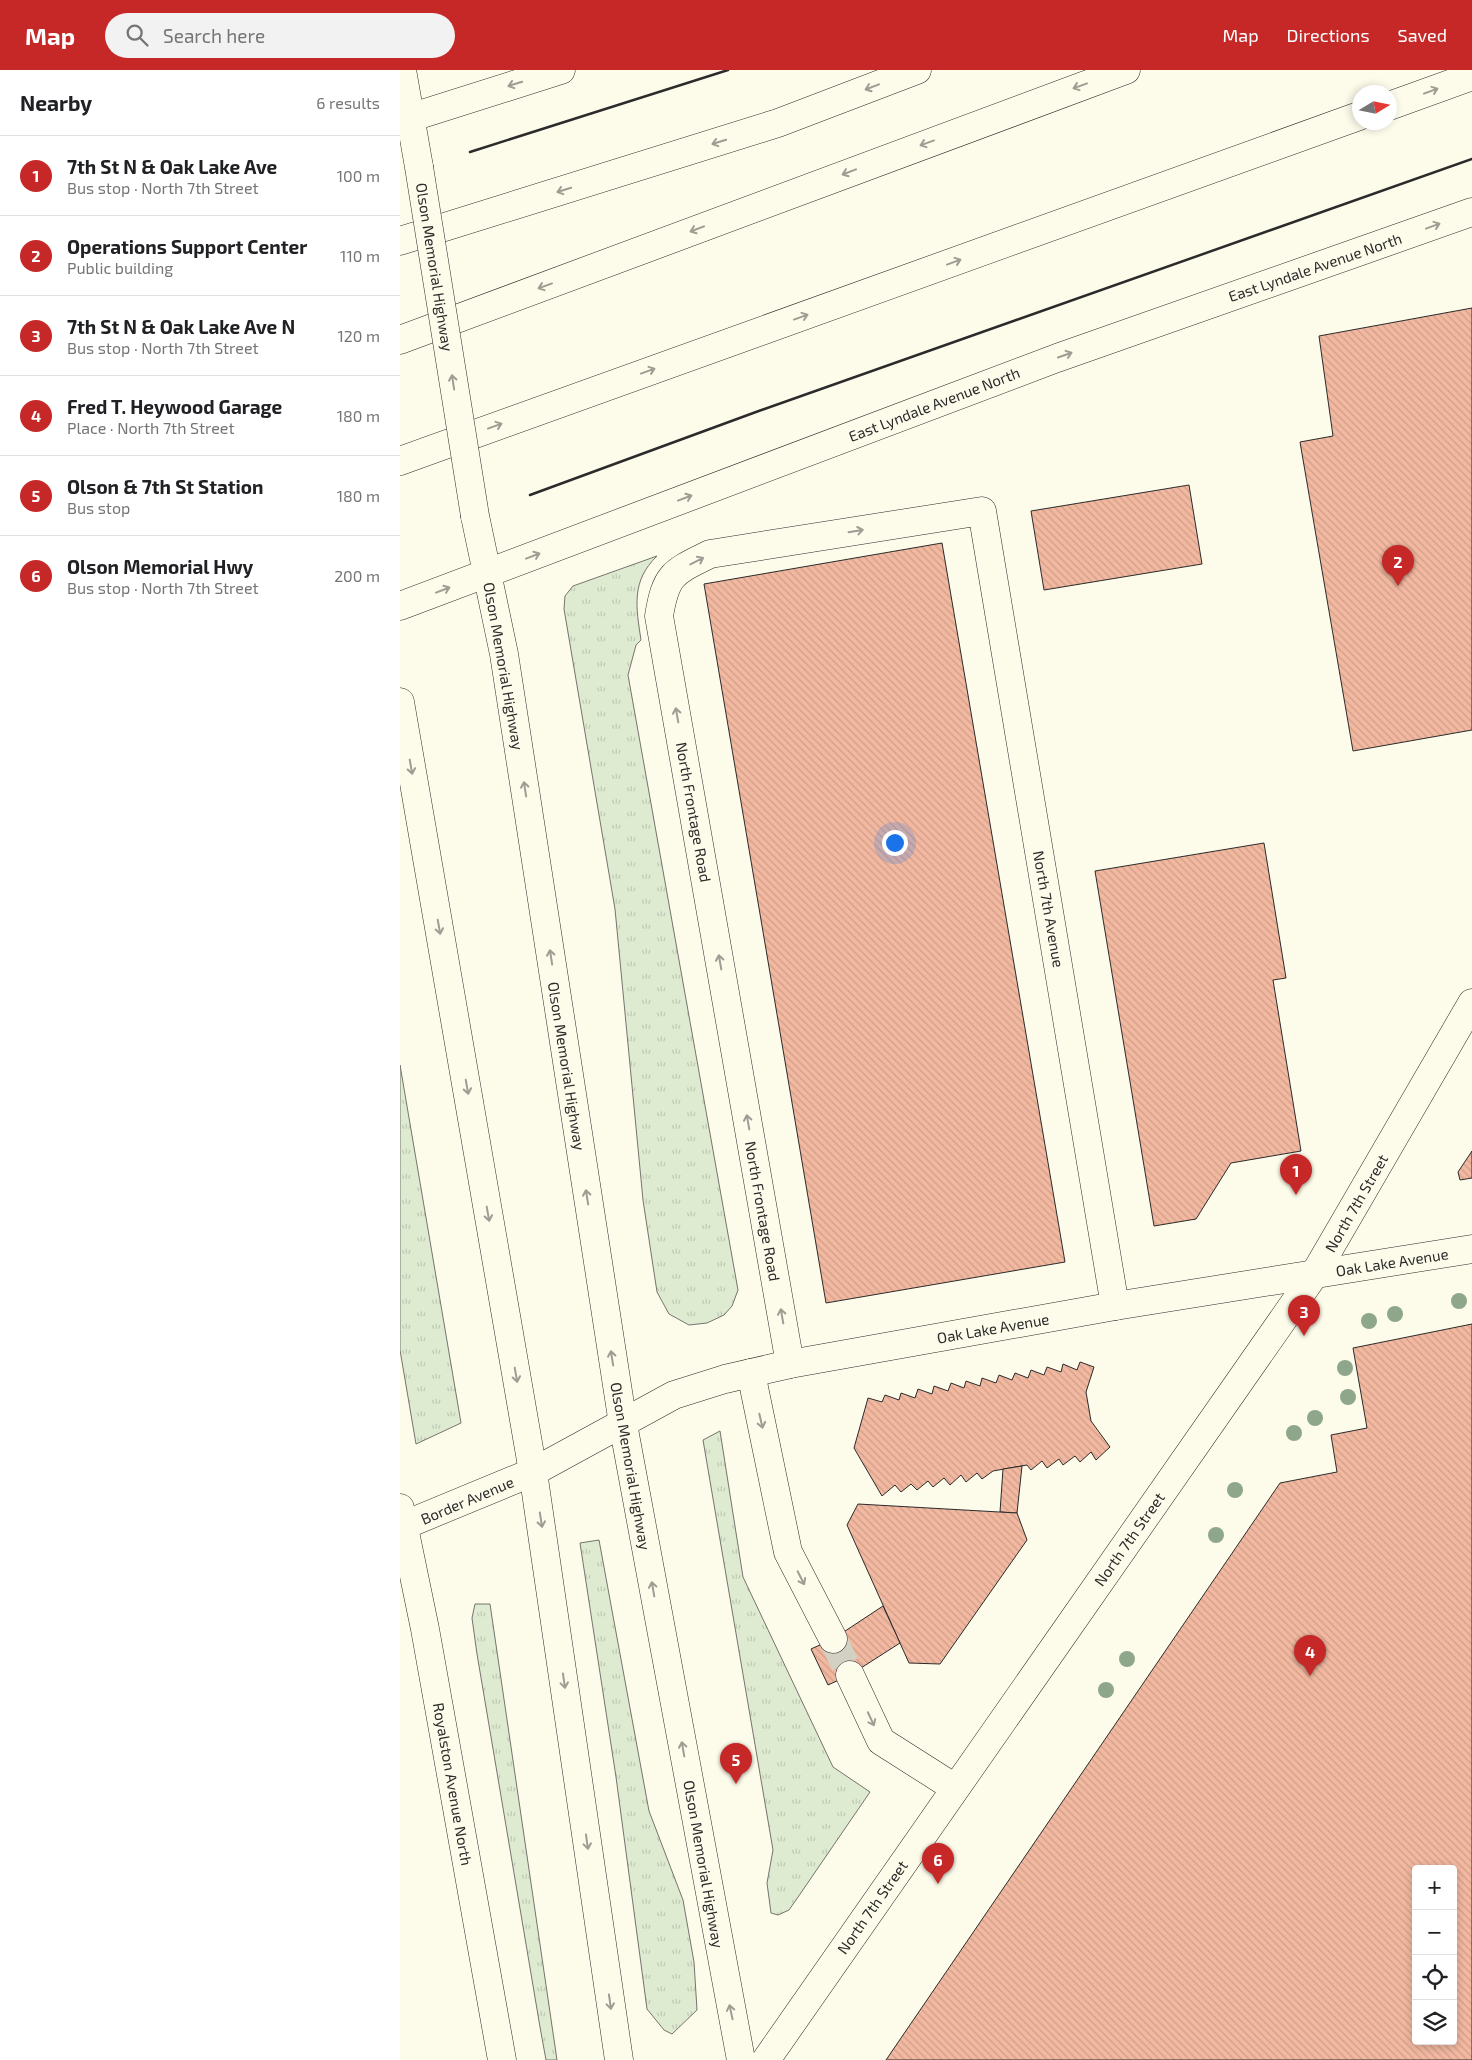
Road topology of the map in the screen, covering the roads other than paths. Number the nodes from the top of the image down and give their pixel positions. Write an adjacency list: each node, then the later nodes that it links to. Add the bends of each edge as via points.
1 (402, 70): 7 (main road, Olson Memorial Highway)
2 (561, 70): 7 (main road, one-way to 7)
3 (918, 70): 10 (main road, one-way to 10, via 778,123)
4 (1126, 70): 11 (main road, one-way to 11)
5 (1472, 76): 6 (main road, one-way to 5)
6 (1397, 103)
7 (405, 119): 14 (main road, Olson Memorial Highway, one-way to 7, bridge, via 419,167)
8 (1352, 119): 12 (main road, one-way to 8)
9 (1472, 212): 14 (main road, East Lyndale Avenue North, one-way to 9, via 1057,358)
10 (400, 241)
11 (400, 340)
12 (400, 461)
13 (982, 511): 20 (main road, North 7th Avenue); 21 (main road, North Frontage Road, one-way to 13, via 659,616 663,593 676,571 710,554)
14 (487, 573): 15 (main road, East Lyndale Avenue North, one-way to 14); 23 (main road, Olson Memorial Highway, one-way to 14, via 504,654)
15 (400, 606)
16 (400, 702): 24 (main road, one-way to 24)
17 (1472, 1003): 19 (main road, North 7th Street)
18 (1472, 1249): 19 (main road, Oak Lake Avenue)
19 (1314, 1275): 20 (main road, Oak Lake Avenue); 28 (main road, North 7th Street)
20 (1115, 1306): 21 (main road, Oak Lake Avenue)
21 (790, 1364): 22 (main road, Oak Lake Avenue)
22 (751, 1374): 23 (main road, Oak Lake Avenue, via 674,1395); 26 (main road, one-way to 26, via 788,1552)
23 (623, 1424): 24 (main road, Oak Lake Avenue); 31 (main road, Olson Memorial Highway, one-way to 23)
24 (534, 1472): 25 (main road, Border Avenue); 30 (main road, one-way to 30)
25 (401, 1521): 29 (main road, Royalston Avenue North, via 425,1629)
26 (833, 1639)
27 (850, 1675): 28 (main road, one-way to 28, via 881,1741)
28 (955, 1788): 32 (main road, North 7th Street)
29 (502, 2060)
30 (619, 2060)
31 (741, 2060)
32 (766, 2060)

